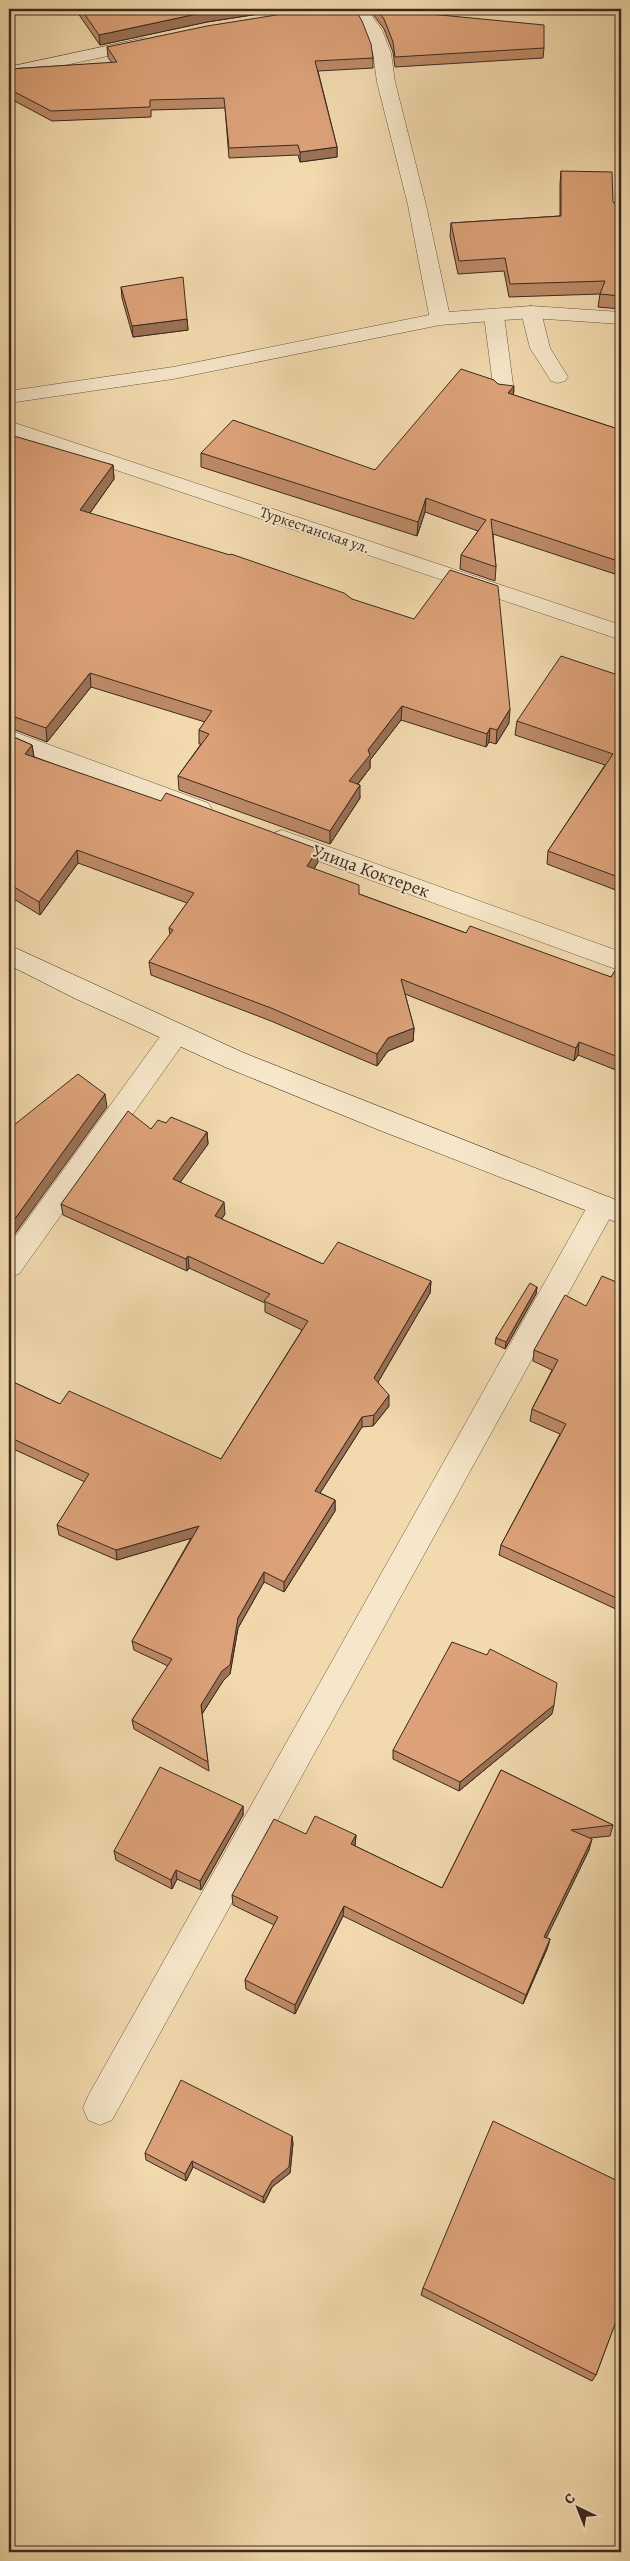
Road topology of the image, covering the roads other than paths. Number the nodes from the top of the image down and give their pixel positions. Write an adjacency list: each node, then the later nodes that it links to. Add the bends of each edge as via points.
1 (358, 9): 7 (street, via 373,30 382,54)
2 (160, 40): 3 (street)
3 (9, 72)
4 (531, 312): 5 (street); 6 (street); 8 (street, via 540,348)
5 (494, 316): 7 (street); 9 (street)
6 (621, 318)
7 (440, 319): 10 (street, via 173,373)
8 (558, 377)
9 (504, 392)
10 (9, 397)
11 (9, 427): 12 (street, Туркестанская ул.)
12 (621, 632)
13 (9, 738): 14 (street)
14 (217, 816)
15 (263, 832): 17 (street, Улица Коктерек)
16 (9, 954): 18 (street, via 90,997)
17 (621, 962)
18 (176, 1034): 19 (street, via 308,1091); 20 (street)
19 (612, 1209): 21 (street)
20 (9, 1266)
21 (100, 2108)

